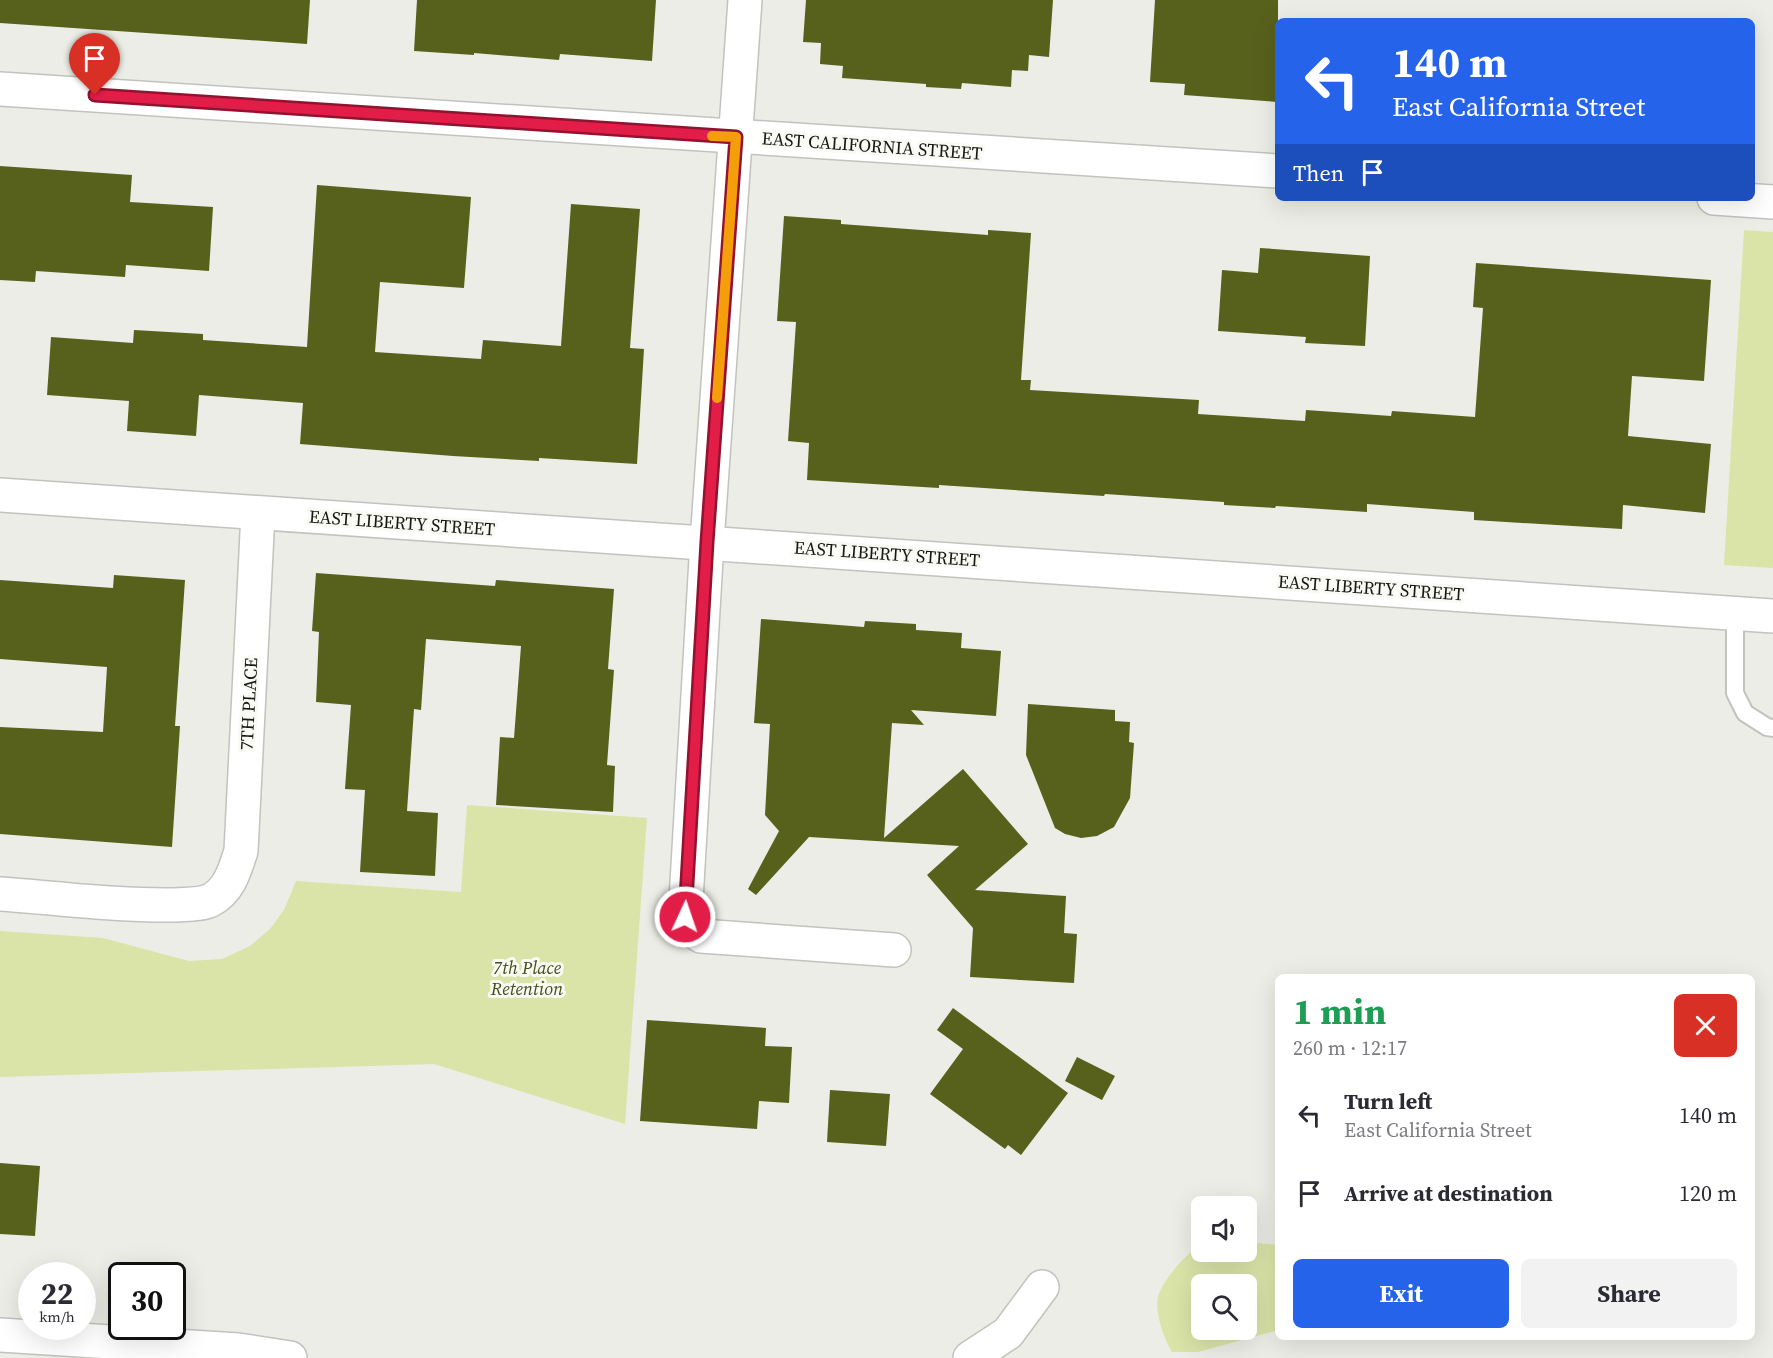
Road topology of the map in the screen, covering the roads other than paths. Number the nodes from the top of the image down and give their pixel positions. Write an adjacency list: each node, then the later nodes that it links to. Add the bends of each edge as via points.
1 (745, 0): 3 (street)
2 (0, 89): 3 (street, EAST CALIFORNIA STREET)
3 (736, 137): 4 (street, EAST CALIFORNIA STREET); 9 (street)
4 (1275, 171)
5 (1755, 201): 6 (street)
6 (1773, 202)
7 (0, 495): 8 (street, EAST LIBERTY STREET)
8 (258, 513): 9 (street, EAST LIBERTY STREET); 13 (street, 7TH PLACE, via 241,850 234,874 223,891 210,901 156,905)
9 (707, 542): 10 (street, EAST LIBERTY STREET); 14 (street, via 685,917 688,927 701,936)
10 (1735, 613): 11 (street, EAST LIBERTY STREET); 12 (lane, via 1735,693 1744,713)
11 (1773, 616)
12 (1773, 728)
13 (0, 894)
14 (894, 950)
15 (1042, 1287): 18 (street, via 1008,1333)
16 (0, 1335): 17 (street, via 238,1350)
17 (290, 1358)
18 (970, 1358)

